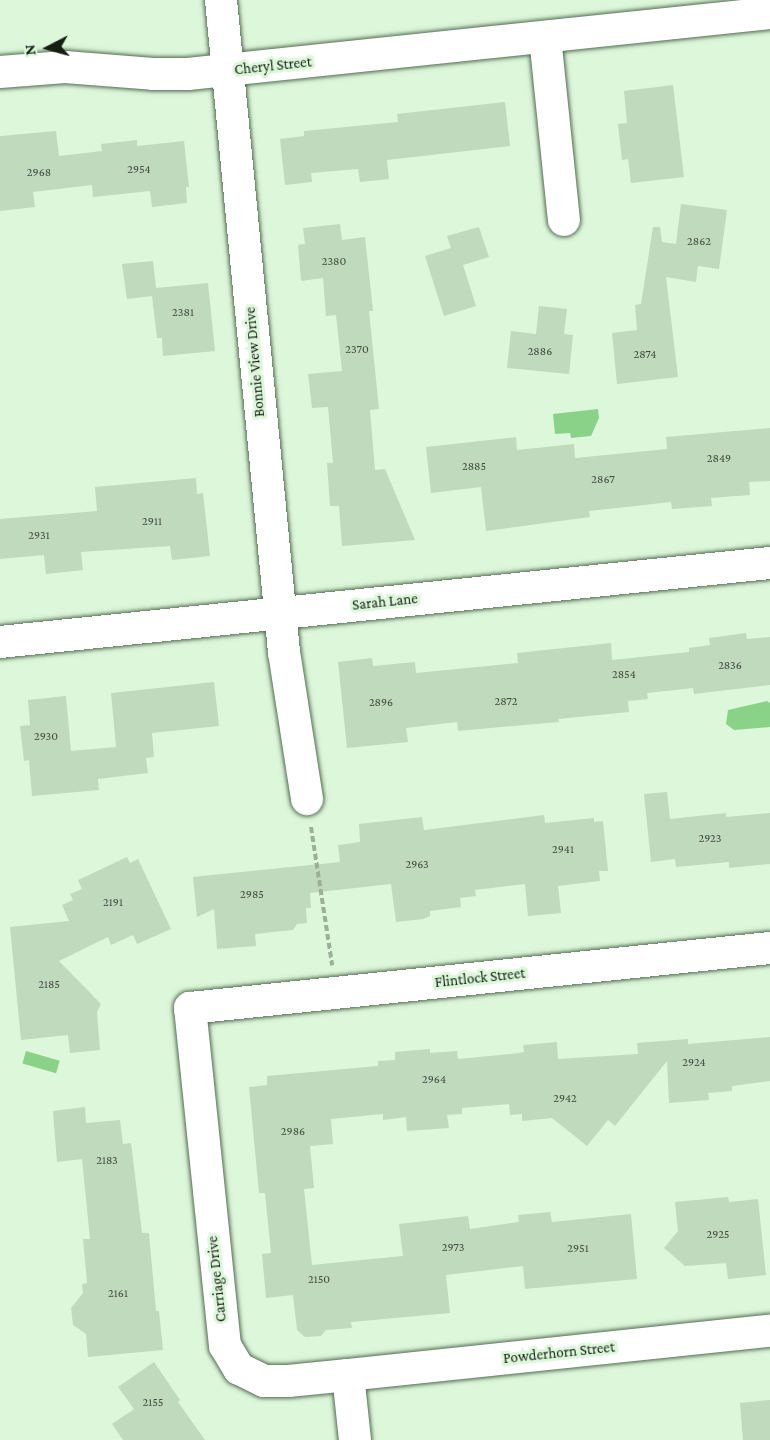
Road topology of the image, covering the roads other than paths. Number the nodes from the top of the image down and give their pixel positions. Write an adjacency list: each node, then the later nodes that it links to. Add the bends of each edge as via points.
1 (221, 0): 4 (street, Bonnie View Drive)
2 (770, 13): 3 (street, Cheryl Street)
3 (545, 37): 4 (street, Cheryl Street); 6 (street)
4 (227, 71): 5 (street, Cheryl Street, via 153,74 65,67); 8 (street, Bonnie View Drive)
5 (0, 72)
6 (564, 220)
7 (770, 562): 8 (street, Sarah Lane)
8 (280, 613): 9 (street, Sarah Lane); 10 (street, Bonnie View Drive)
9 (0, 642)
10 (307, 800)
11 (770, 948): 12 (street, Flintlock Street)
12 (190, 1008): 14 (street, Carriage Drive, via 222,1334 229,1358 239,1369 264,1381)
13 (770, 1331): 14 (street, Powderhorn Street)
14 (348, 1375): 15 (street)
15 (355, 1440)

